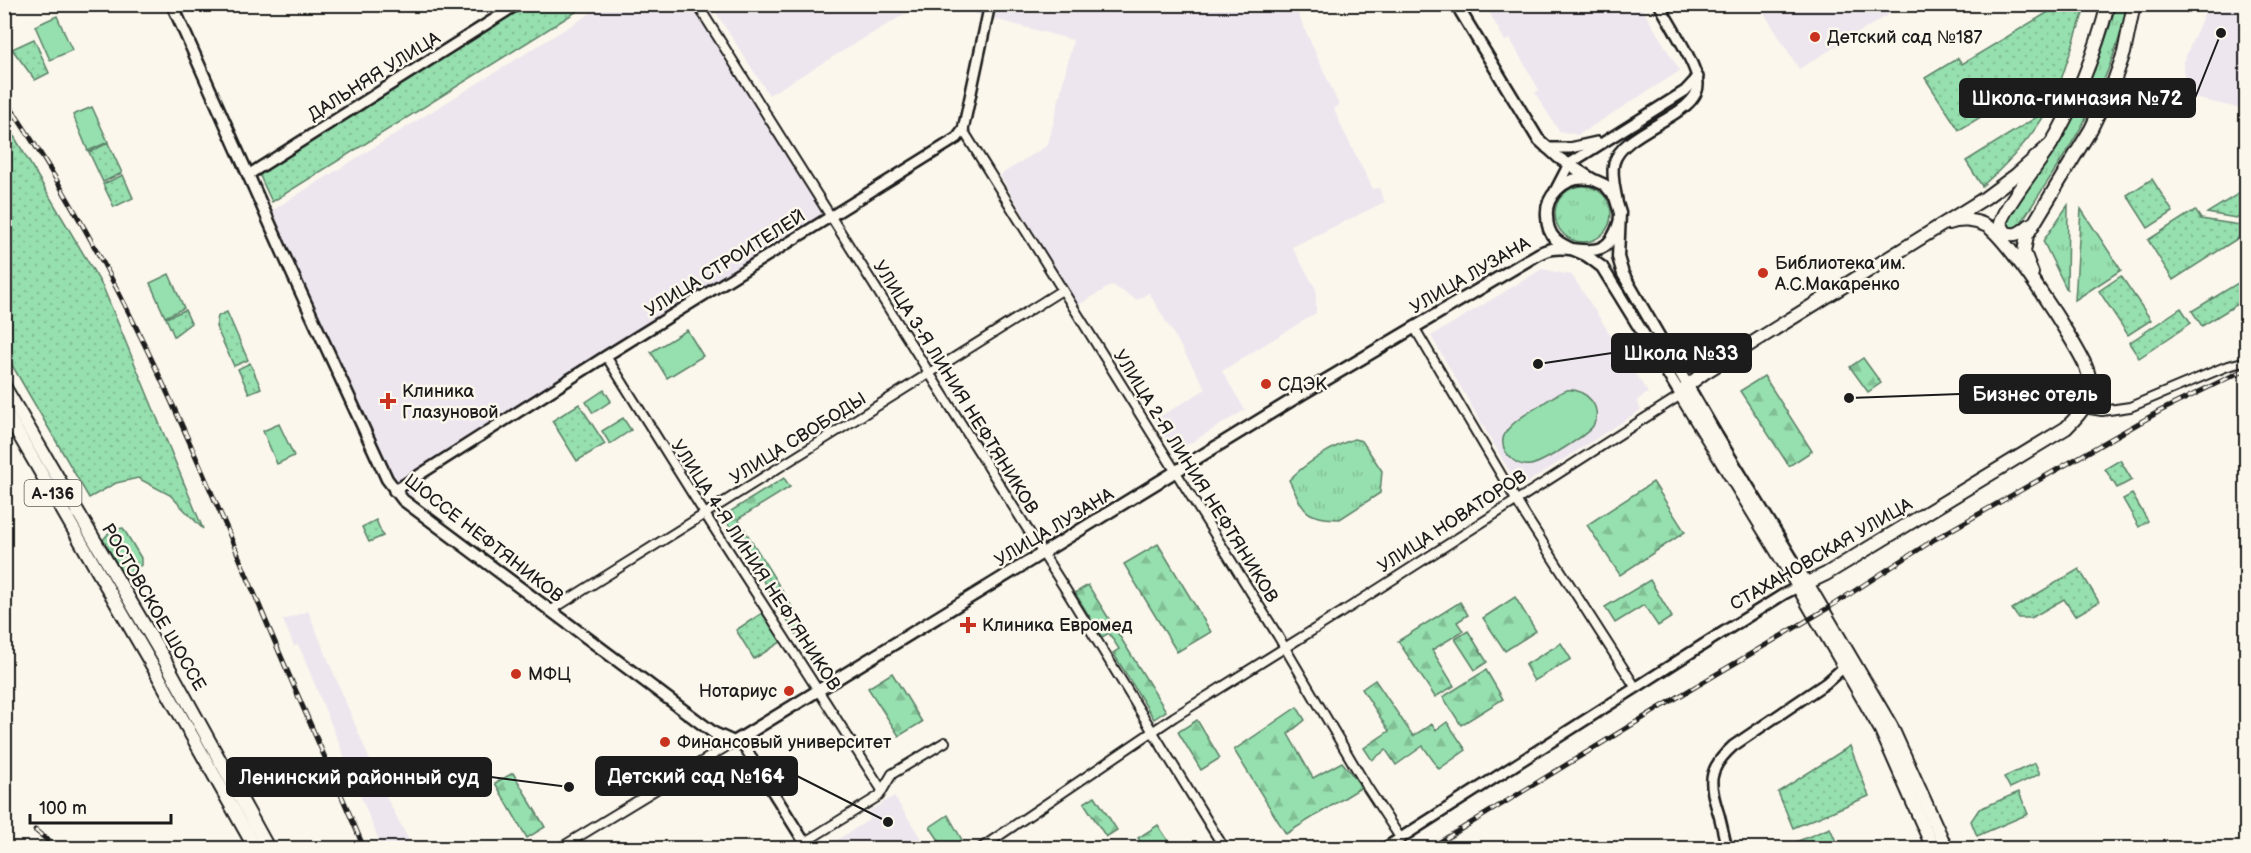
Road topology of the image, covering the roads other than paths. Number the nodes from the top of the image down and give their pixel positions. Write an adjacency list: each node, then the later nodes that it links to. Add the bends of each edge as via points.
1 (172, 4): 15 (main road, ШОССЕ НЕФТЯНИКОВ)
2 (518, 4): 15 (street, ДАЛЬНЯЯ УЛИЦА)
3 (697, 4): 19 (street, УЛИЦА 3-Я ЛИНИЯ НЕФТЯНИКОВ)
4 (990, 4): 10 (street)
5 (1456, 4): 13 (main road, via 1535,135)
6 (1659, 4): 9 (street)
7 (2108, 4): 12 (main road, via 2092,55)
8 (2134, 4): 20 (main road, via 2114,81 2075,157)
9 (1698, 77): 11 (street, via 1685,91); 18 (street, via 1698,91 1693,99 1618,154 1613,169)
10 (963, 130): 19 (street, УЛИЦА СТРОИТЕЛЕЙ, via 957,138); 24 (street, УЛИЦА 2-Я ЛИНИЯ НЕФТЯНИКОВ)
11 (1608, 139): 13 (street, via 1570,148); 14 (street)
12 (2051, 144): 20 (main road, via 2000,223 2005,232 2013,235); 22 (main road, УЛИЦА НОВАТОРОВ, via 2016,176)
13 (1547, 148): 14 (main road)
14 (1569, 164): 16 (main road); 17 (street)
15 (248, 175): 35 (main road, ШОССЕ НЕФТЯНИКОВ)
16 (1592, 179): 17 (main road, via 1570,181); 18 (main road, via 1608,187)
17 (1555, 192): 23 (main road, via 1547,210 1549,228 1559,243)
18 (1618, 202): 21 (main road)
19 (831, 216): 27 (street, УЛИЦА СТРОИТЕЛЕЙ); 29 (street, УЛИЦА 3-Я ЛИНИЯ НЕФТЯНИКОВ)
20 (2033, 222): 25 (main road, via 2024,252)
21 (1619, 223): 23 (main road, via 1603,246 1589,251); 31 (main road, via 1618,257 1623,274)
22 (1942, 226): 25 (main road, via 1972,221 1986,225); 31 (main road, УЛИЦА НОВАТОРОВ, via 1775,328)
23 (1573, 250): 26 (main road, УЛИЦА ЛУЗАНА, via 1545,251); 31 (main road, via 1597,263 1607,274)
24 (1062, 290): 29 (street, УЛИЦА СВОБОДЫ); 34 (street, УЛИЦА 2-Я ЛИНИЯ НЕФТЯНИКОВ)
25 (2042, 293): 32 (main road, via 2086,367 2090,389)
26 (1414, 327): 34 (main road, УЛИЦА ЛУЗАНА); 36 (street)
27 (606, 356): 35 (street, УЛИЦА СТРОИТЕЛЕЙ); 37 (street, УЛИЦА 4-Я ЛИНИЯ НЕФТЯНИКОВ)
28 (2247, 361): 32 (street, via 2130,407 2102,411)
29 (928, 374): 37 (street, УЛИЦА СВОБОДЫ); 38 (street, УЛИЦА 3-Я ЛИНИЯ НЕФТЯНИКОВ)
30 (4, 386): 45 (main road, РОСТОВСКОЕ ШОССЕ / А-136)
31 (1685, 390): 36 (street, УЛИЦА НОВАТОРОВ); 39 (main road)
32 (2084, 408): 39 (main road, СТАХАНОВСКАЯ УЛИЦА, via 2066,428 2042,444)
33 (4, 409): 45 (main road, РОСТОВСКОЕ ШОССЕ / А-136)
34 (1176, 473): 38 (main road, УЛИЦА ЛУЗАНА); 41 (street, УЛИЦА 2-Я ЛИНИЯ НЕФТЯНИКОВ)
35 (394, 491): 40 (main road, ШОССЕ НЕФТЯНИКОВ)
36 (1517, 501): 41 (street, УЛИЦА НОВАТОРОВ); 43 (street)
37 (705, 514): 40 (street, УЛИЦА СВОБОДЫ); 44 (street, УЛИЦА 4-Я ЛИНИЯ НЕФТЯНИКОВ)
38 (1042, 553): 44 (main road, УЛИЦА ЛУЗАНА); 46 (street, УЛИЦА 3-Я ЛИНИЯ НЕФТЯНИКОВ)
39 (1803, 585): 42 (main road); 43 (street, СТАХАНОВСКАЯ УЛИЦА); 60 (main road, via 1891,726)
40 (550, 611): 48 (main road, ШОССЕ НЕФТЯНИКОВ, via 714,733)
41 (1286, 648): 46 (street, УЛИЦА НОВАТОРОВ); 50 (street, УЛИЦА 2-Я ЛИНИЯ НЕФТЯНИКОВ)
42 (1844, 667): 58 (street, via 1733,746 1716,765 1710,790); 59 (main road, via 1881,730)
43 (1636, 688): 50 (street, СТАХАНОВСКАЯ УЛИЦА)
44 (818, 690): 48 (main road, УЛИЦА ЛУЗАНА); 49 (street, УЛИЦА 4-Я ЛИНИЯ НЕФТЯНИКОВ)
45 (196, 729): 52 (main road, РОСТОВСКОЕ ШОССЕ / А-136); 53 (main road, РОСТОВСКОЕ ШОССЕ / А-136)
46 (1152, 731): 55 (street, УЛИЦА НОВАТОРОВ); 56 (street, УЛИЦА 3-Я ЛИНИЯ НЕФТЯНИКОВ)
47 (945, 741): 49 (street, via 892,774)
48 (734, 742): 51 (street, ШОССЕ НЕФТЯНИКОВ, via 744,746); 54 (street, УЛИЦА ЛУЗАНА)
49 (882, 790): 51 (street, via 879,796)
50 (1401, 838): 57 (street, СТАХАНОВСКАЯ УЛИЦА)
51 (807, 845)
52 (255, 849)
53 (268, 849)
54 (560, 849)
55 (981, 849)
56 (1224, 849)
57 (1385, 849)
58 (1727, 849)
59 (1933, 849)
60 (1946, 849)

